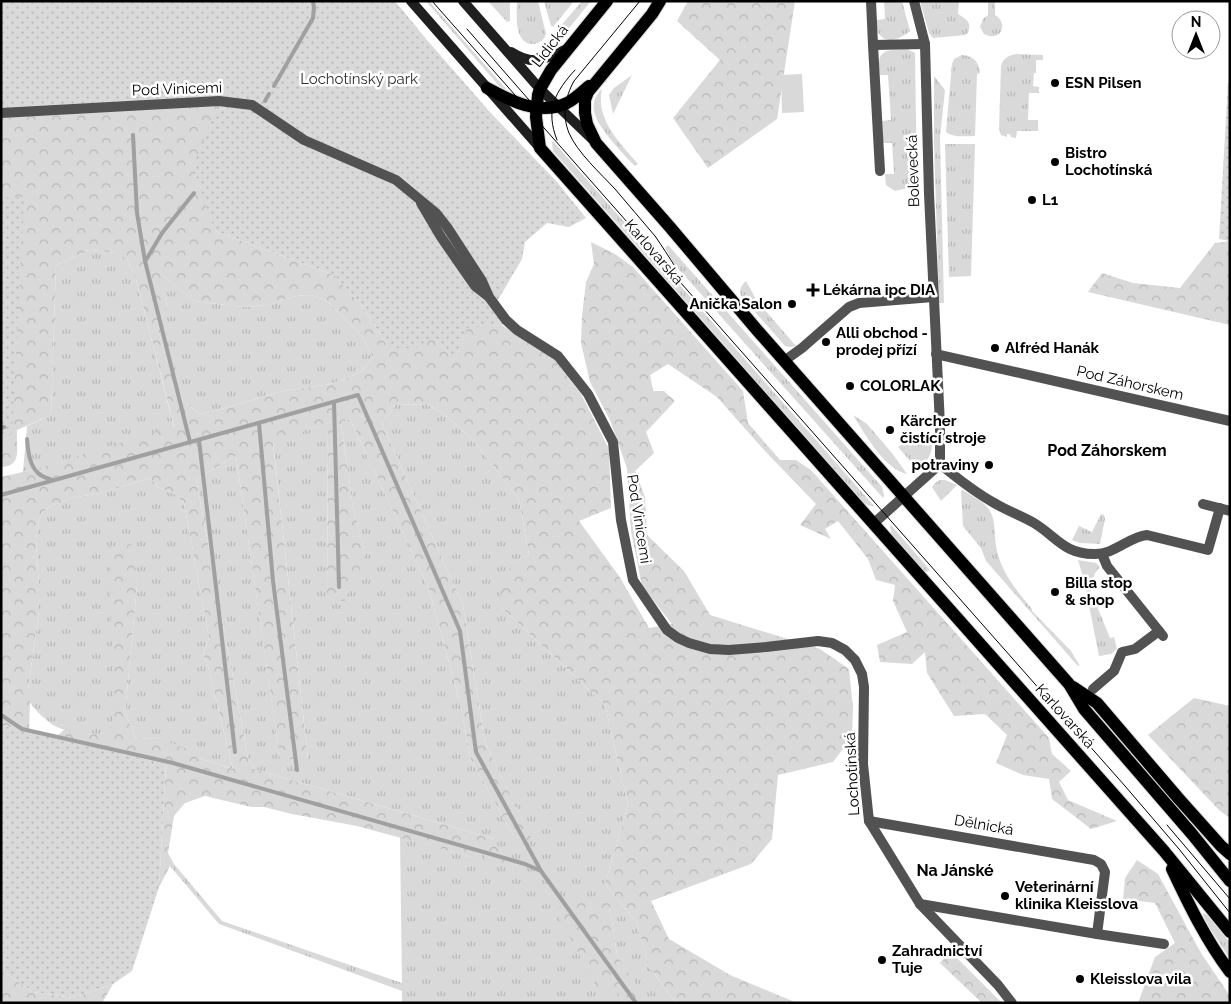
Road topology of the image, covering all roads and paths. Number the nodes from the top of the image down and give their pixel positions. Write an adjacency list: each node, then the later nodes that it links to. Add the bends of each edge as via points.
1 (412, 1): 12 (main road, Karlovarská)
2 (463, 1): 7 (main road, Karlovarská)
3 (606, 1): 10 (main road, Lidická)
4 (660, 1): 11 (main road)
5 (871, 1): 8 (street)
6 (914, 1): 9 (street, Bolevecká)
7 (500, 44): 10 (main road, via 529,61 538,61); 13 (main road, Karlovarská)
8 (873, 44): 9 (street); 19 (street)
9 (924, 44): 20 (street, Bolevecká)
10 (568, 49): 13 (main road, Lidická)
11 (601, 76): 14 (main road, via 582,93); 17 (main road, Karlovarská, via 588,92 584,106)
12 (487, 88): 15 (main road, via 517,103); 18 (main road, Karlovarská)
13 (540, 88): 14 (main road, Karlovarská); 15 (main road, Lidická)
14 (558, 106): 15 (main road); 17 (main road, Karlovarská)
15 (536, 108): 18 (main road, Lidická)
16 (1, 114): 30 (street, Pod Vinicemi, via 220,101 252,105 304,140 396,180 436,213 506,320 558,356 588,394 613,442 621,520 633,580 667,630 683,641 710,649 818,641 832,643)
17 (596, 143): 22 (main road, Karlovarská)
18 (540, 148): 28 (main road, Karlovarská)
19 (880, 172)
20 (933, 297): 21 (street, Bolevecká); 22 (street, via 859,302)
21 (936, 354): 23 (street, Pod Záhorskem); 24 (street, Bolevecká)
22 (784, 361): 25 (main road, Karlovarská)
23 (1230, 421)
24 (940, 464): 25 (street); 29 (street, via 979,494 1034,524 1066,548 1082,554)
25 (903, 496): 28 (street); 31 (main road, Karlovarská)
26 (1203, 504): 27 (street)
27 (1225, 509): 29 (street, via 1208,550 1147,535)
28 (873, 524): 34 (main road, Karlovarská)
29 (1102, 554): 32 (street, via 1107,566 1161,634 1135,649 1122,652 1114,671)
30 (845, 650): 33 (street, Lochotínská, via 855,660 864,686 863,764)
31 (1069, 684): 35 (main road, via 1097,703); 36 (main road, Karlovarská, via 1084,710)
32 (1093, 689)
33 (868, 821): 37 (street, Lochotínská); 39 (street, Dělnická, via 1094,860 1105,872)
34 (1164, 851): 38 (main road, Karlovarská); 41 (main road, via 1188,902)
35 (1230, 854)
36 (1230, 882)
37 (920, 904): 39 (street); 42 (street, Lochotínská, via 998,984)
38 (1230, 932)
39 (1097, 934): 40 (street)
40 (1164, 944)
41 (1230, 972)
42 (1012, 1003)

